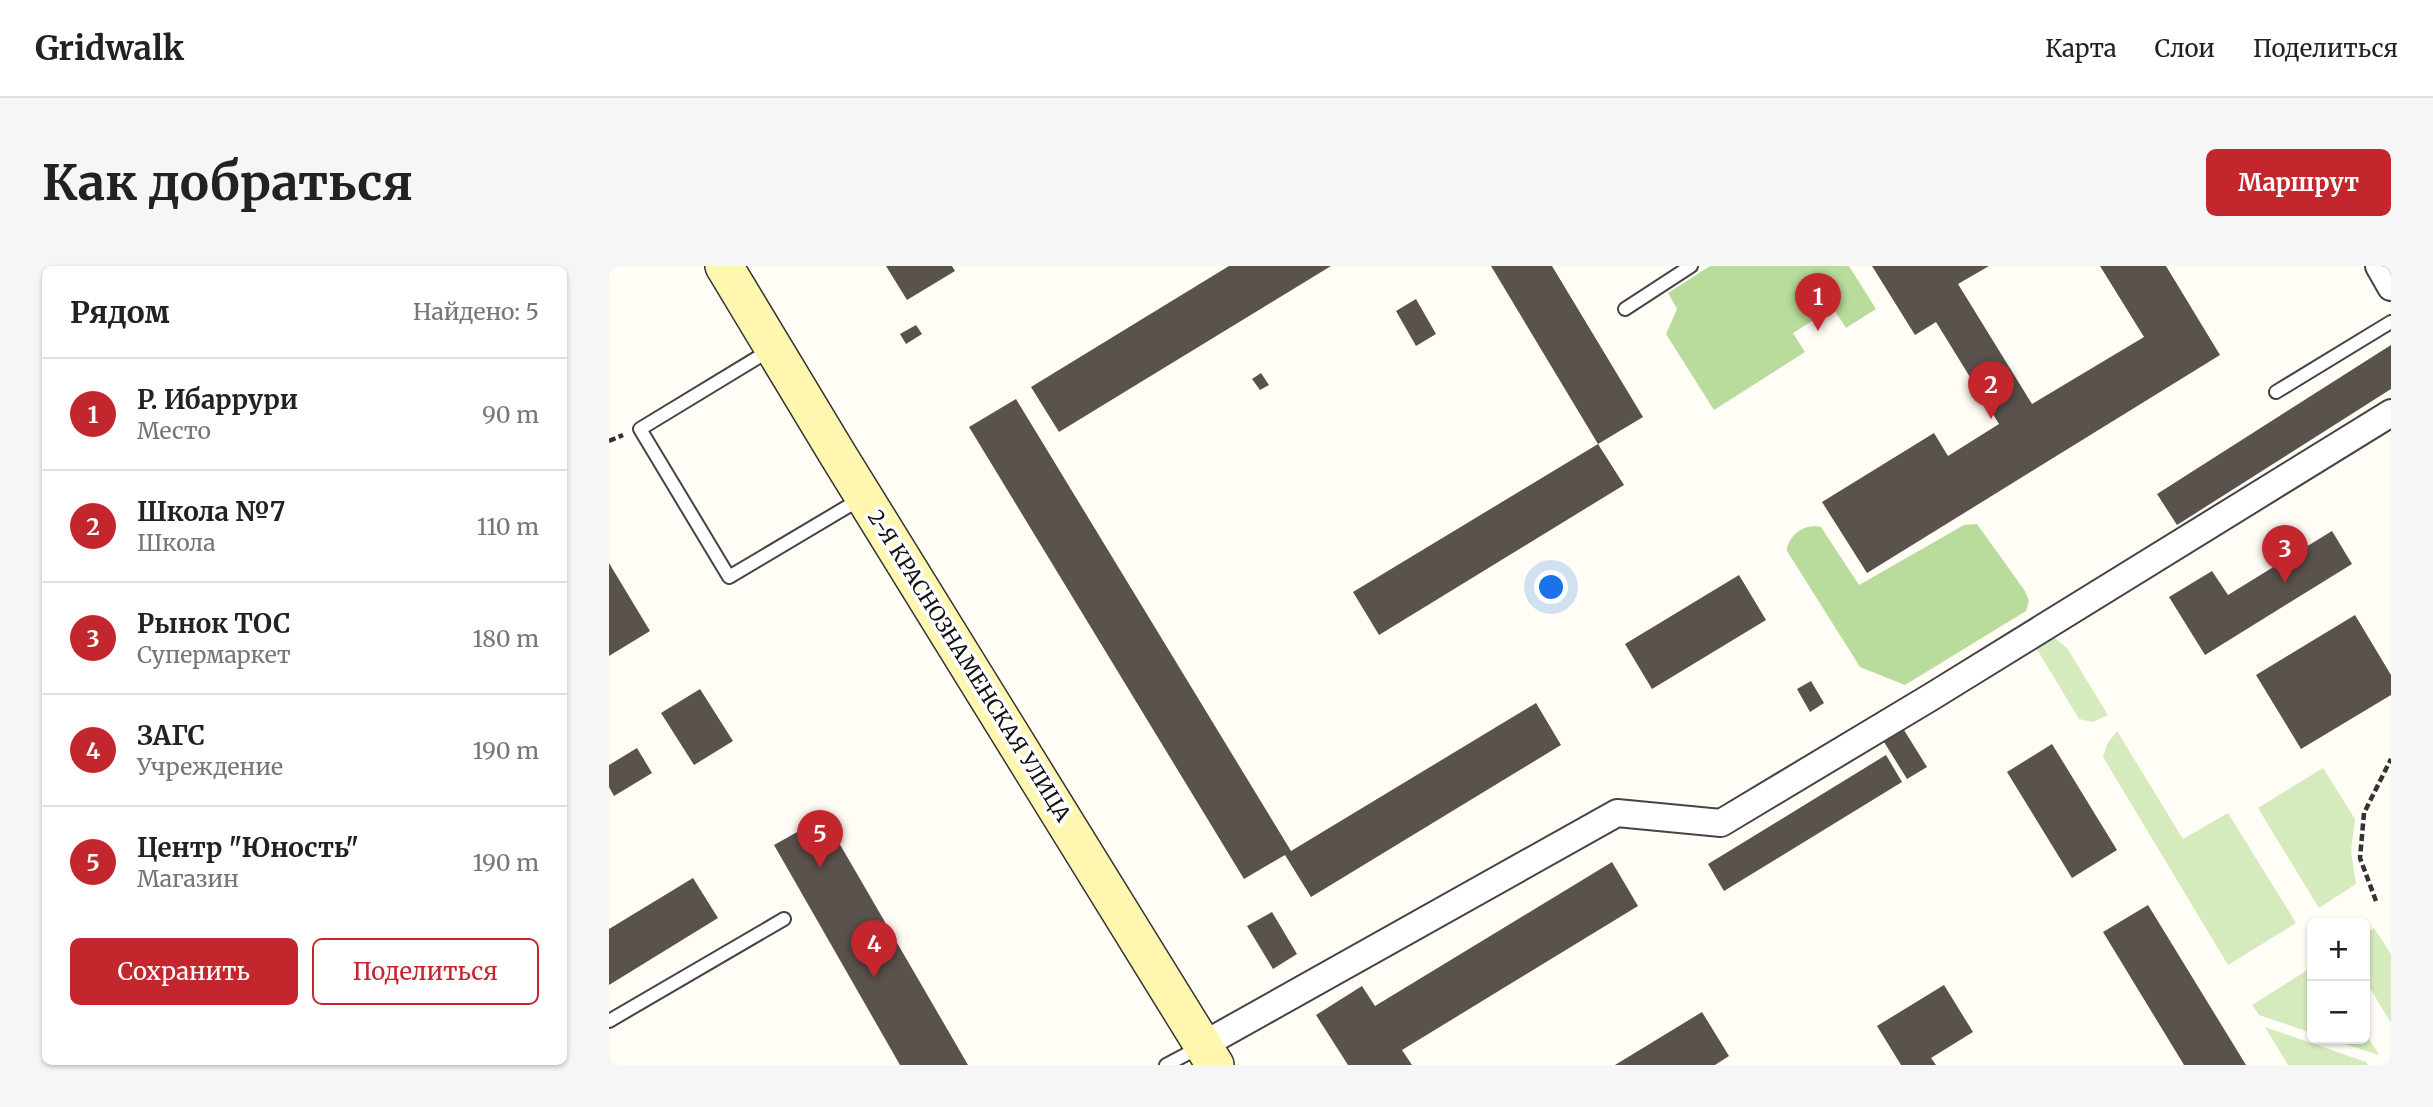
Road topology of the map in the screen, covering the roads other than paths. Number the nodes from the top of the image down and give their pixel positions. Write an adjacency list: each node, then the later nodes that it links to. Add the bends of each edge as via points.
1 (724, 266): 7 (street, 2-Я КРАСНОЗНАМЕНСКАЯ УЛИЦА)
2 (1691, 266): 5 (lane)
3 (2379, 266): 4 (street)
4 (2391, 287)
5 (1625, 309)
6 (2391, 322): 8 (lane)
7 (773, 348): 10 (street, 2-Я КРАСНОЗНАМЕНСКАЯ УЛИЦА); 10 (lane, via 641,429 729,577)
8 (2276, 392)
9 (2391, 413): 13 (street, via 1721,823 1617,813)
10 (864, 496): 13 (street, 2-Я КРАСНОЗНАМЕНСКАЯ УЛИЦА)
11 (784, 919): 12 (lane)
12 (609, 1021)
13 (1209, 1055): 14 (lane)
14 (1166, 1065)

